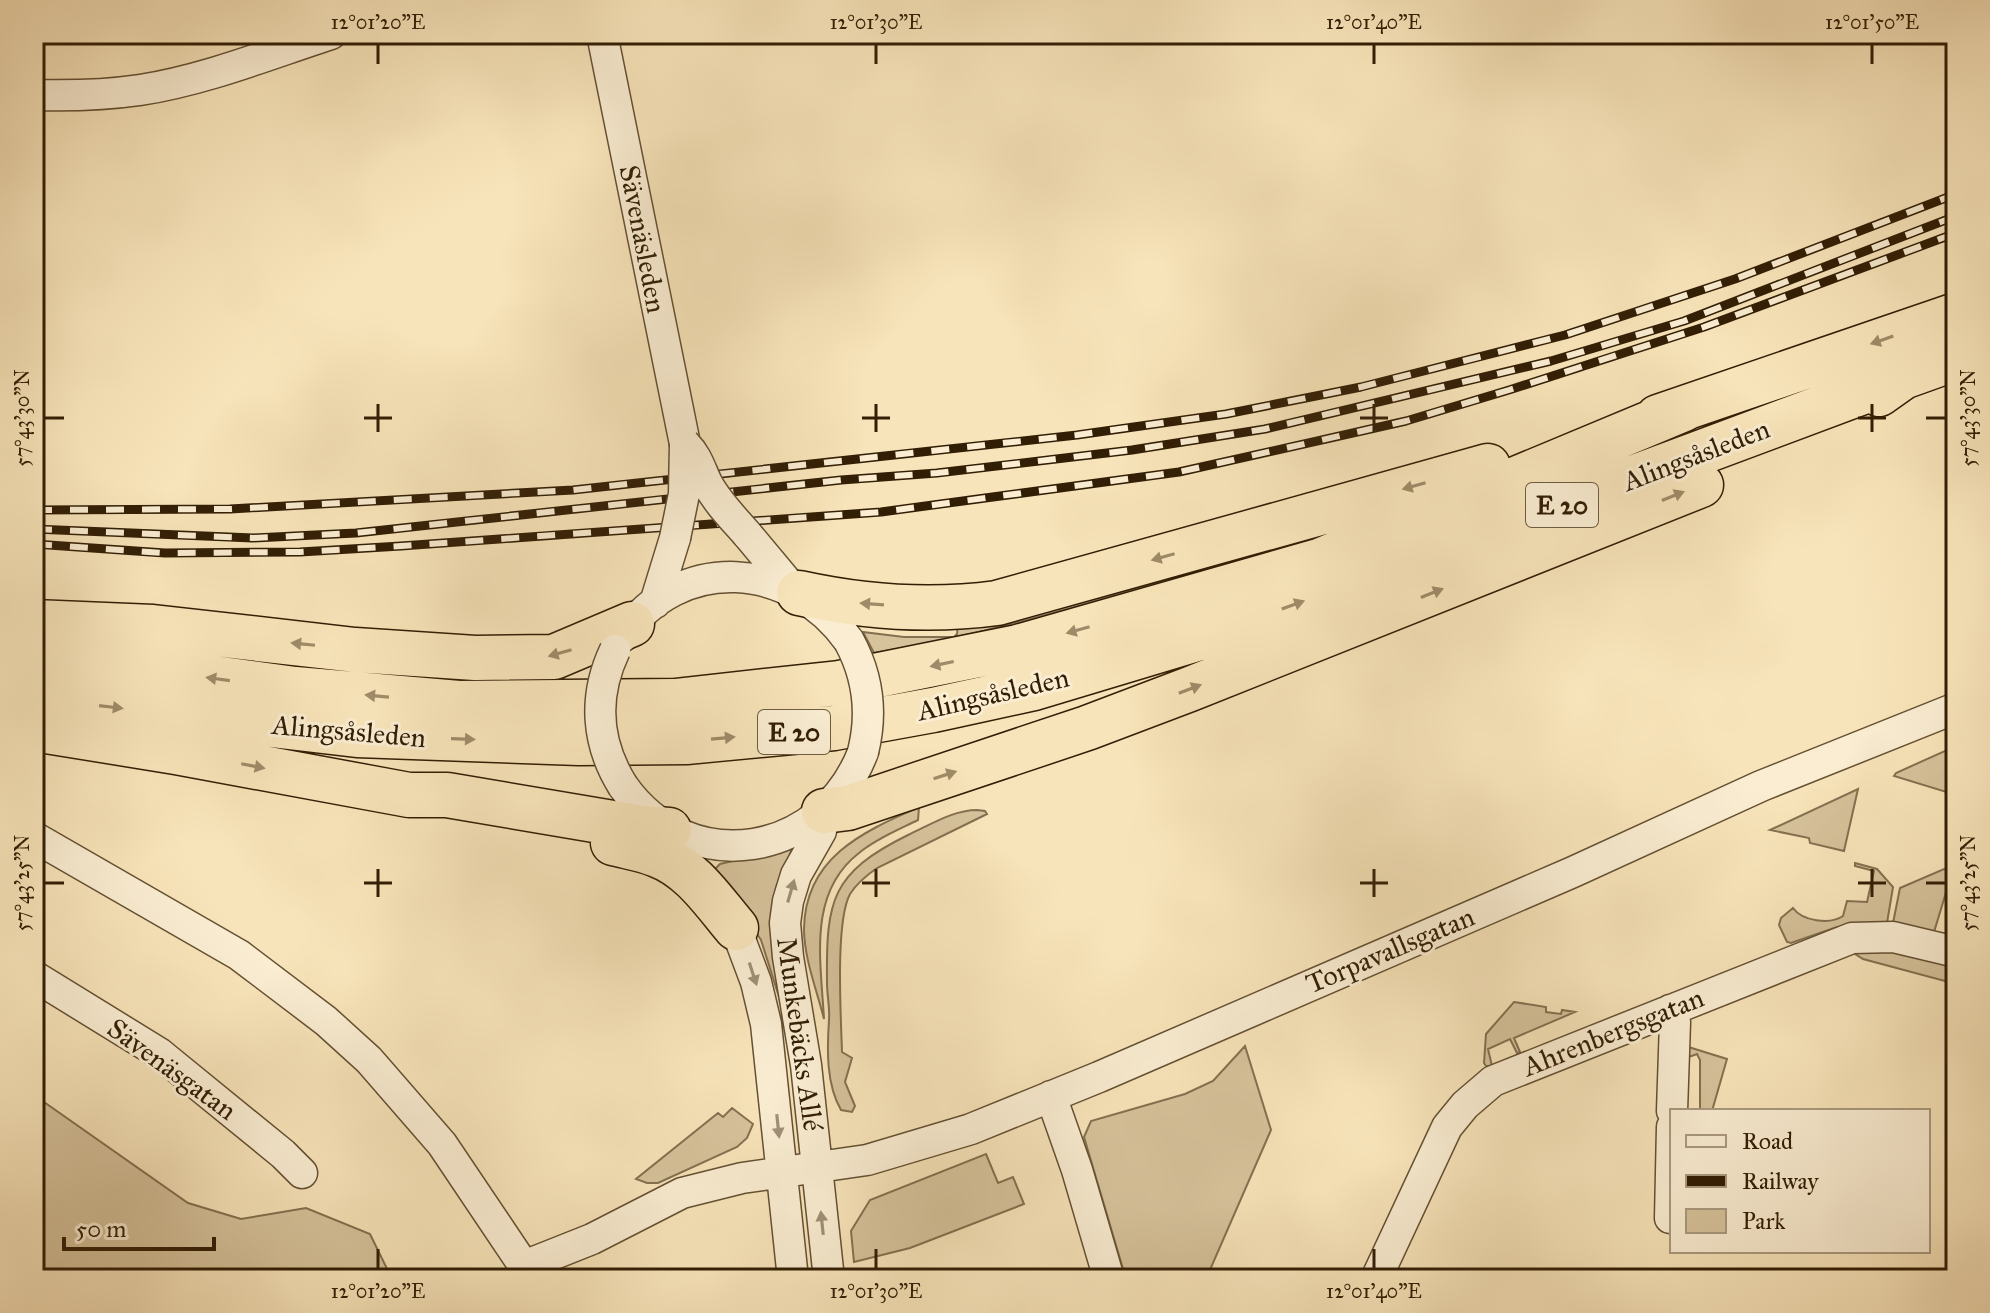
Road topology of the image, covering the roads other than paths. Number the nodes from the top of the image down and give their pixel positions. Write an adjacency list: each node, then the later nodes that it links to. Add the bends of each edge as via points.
1 (331, 34): 3 (street, via 156,87)
2 (602, 34): 8 (street, Sävenäsleden)
3 (34, 95)
4 (1956, 315): 7 (highway, E 20, one-way to 7)
5 (1956, 358): 6 (highway, E 20)
6 (1903, 377): 13 (highway, Alingsåsleden / E 20, one-way to 6, via 357,735 686,742 834,728 1034,688 1220,632); 17 (highway, one-way to 6, via 1087,728 1802,444)
7 (1684, 409): 9 (highway, one-way to 9, via 997,603 946,609); 12 (highway, Alingsåsleden / E 20, one-way to 12, via 1319,561 1018,647 839,683 675,701 459,703 295,689)
8 (685, 444): 9 (street, Sävenäsleden, bridge, via 697,456 719,502); 11 (street, Sävenäsleden, bridge, via 684,494 675,538)
9 (796, 592): 11 (street, via 763,580 715,578 683,587); 17 (street, bridge, via 827,614 849,641 868,695 863,752)
10 (34, 622): 11 (highway, one-way to 10, via 554,657 475,658 153,627)
11 (634, 626): 18 (street, bridge, via 602,686 600,726 623,786 642,809)
12 (34, 654)
13 (34, 697)
14 (1956, 708): 24 (street, Torpavallsgatan, via 1761,786)
15 (34, 729): 16 (highway, one-way to 16)
16 (409, 795): 18 (highway, via 447,795); 20 (highway, via 656,854 696,881)
17 (824, 812): 18 (street, via 790,834 753,844 714,844); 26 (street, Munkebäcks Allé, one-way to 17, via 785,923 796,875 821,831)
18 (673, 831): 20 (street, Munkebäcks Allé, via 719,891)
19 (34, 837): 29 (street, via 239,955 326,1021 369,1060 442,1144)
20 (736, 928): 27 (street, Munkebäcks Allé, one-way to 27, via 766,1024)
21 (1956, 952): 23 (street, Ahrenbergsgatan, via 1893,937 1852,938)
22 (34, 976): 28 (street, Sävenäsgatan, via 159,1053)
23 (1670, 1010): 25 (street, via 1675,1022); 33 (street, Ahrenbergsgatan, via 1493,1081 1465,1105 1447,1127)
24 (1051, 1096): 26 (street, Torpavallsgatan, via 896,1153); 32 (street)
25 (1672, 1109)
26 (817, 1168): 27 (street, Munkebäcks Allé); 31 (street, Munkebäcks Allé, one-way to 26)
27 (783, 1172): 29 (street, via 682,1193); 30 (street, Munkebäcks Allé)
28 (302, 1173)
29 (526, 1273)
30 (793, 1279)
31 (829, 1279)
32 (1109, 1279)
33 (1376, 1279)

